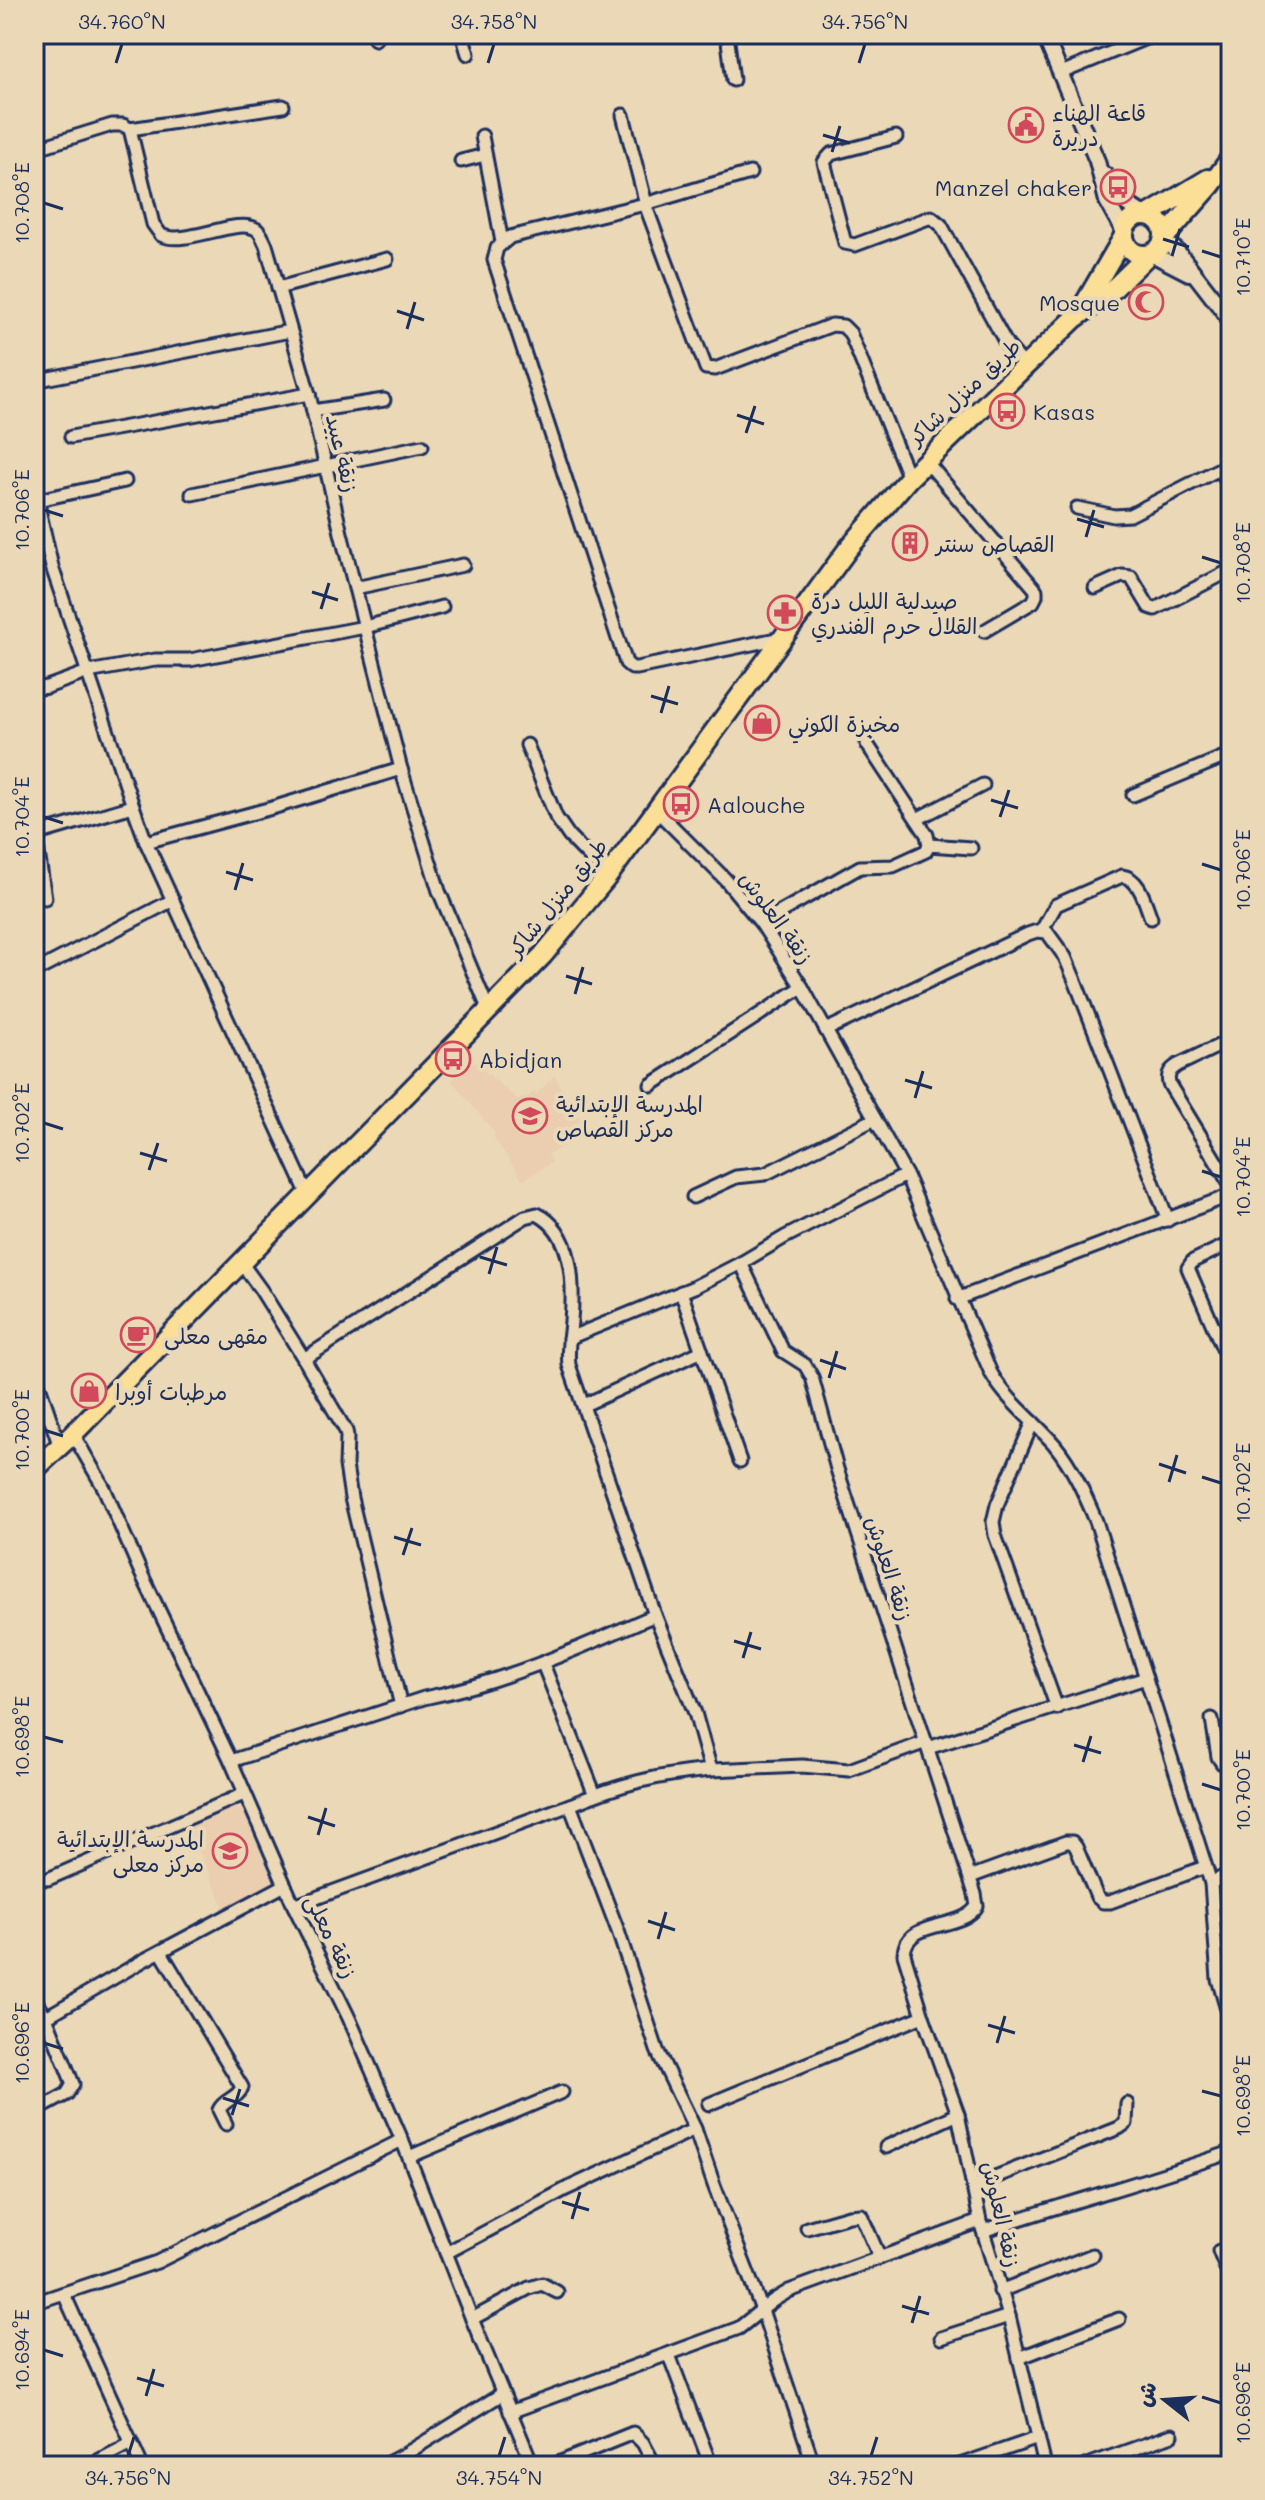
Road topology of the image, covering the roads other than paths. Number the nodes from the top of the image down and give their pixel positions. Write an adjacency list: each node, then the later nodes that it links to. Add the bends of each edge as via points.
1 (462, 34): 5 (street)
2 (727, 34): 7 (street)
3 (1044, 34): 6 (street)
4 (1156, 34): 6 (street)
5 (468, 54)
6 (1061, 73): 17 (street)
7 (733, 80)
8 (283, 106): 11 (street)
9 (34, 112): 14 (street)
10 (623, 115): 20 (street)
11 (130, 129): 14 (street, via 112,125); 26 (street, زنقة عبيد, via 157,232 173,239 256,228)
12 (482, 136): 15 (street)
13 (896, 137): 30 (street, via 831,154 824,162 845,243 855,245 931,217 941,225 1007,345)
14 (38, 149)
15 (485, 155): 16 (street); 23 (street)
16 (461, 161)
17 (1097, 161): 21 (street, via 1124,202); 22 (street, via 1107,201)
18 (1227, 162): 21 (main road, طريق منزل شاكر, via 1198,186); 24 (main road, طريق منزل شاكر)
19 (750, 173): 20 (street)
20 (645, 204): 23 (street); 41 (street, via 706,368 832,325 843,326)
21 (1146, 215): 22 (main road, via 1133,218); 24 (main road, via 1162,226)
22 (1124, 234): 24 (main road, via 1132,252); 27 (main road, طريق منزل شاكر)
23 (502, 242): 54 (street, via 495,265 626,663 637,668)
24 (1157, 247): 27 (main road, طريق منزل شاكر); 28 (street, via 1199,280)
25 (387, 259): 26 (street)
26 (278, 288): 29 (street, زنقة عبيد)
27 (1074, 319): 30 (main road, طريق منزل شاكر)
28 (1231, 321)
29 (290, 331): 31 (street); 32 (street, زنقة عبيد)
30 (1026, 367): 37 (main road, طريق منزل شاكر)
31 (34, 381)
32 (309, 394): 34 (street, زنقة عبيد); 35 (street)
33 (384, 400): 34 (street)
34 (313, 411): 39 (street, زنقة عبيد)
35 (71, 437)
36 (422, 446): 39 (street)
37 (926, 461): 41 (main road, طريق منزل شاكر); 53 (street, via 1036,590 1033,602)
38 (1226, 466): 43 (street); 46 (street, via 1130,515)
39 (327, 467): 44 (street); 49 (street, زنقة عبيد)
40 (34, 473): 45 (street)
41 (909, 478): 54 (main road, طريق منزل شاكر)
42 (125, 481): 45 (street)
43 (1231, 491)
44 (192, 494)
45 (38, 500): 55 (street, via 52,567)
46 (1077, 508)
47 (463, 565): 49 (street)
48 (1231, 570): 50 (street, via 1155,609 1131,577)
49 (355, 588): 52 (street, زنقة عبيد)
50 (1095, 588)
51 (442, 607): 52 (street)
52 (365, 627): 55 (street, via 190,660 155,660); 60 (street, زنقة عبيد)
53 (984, 631)
54 (782, 638): 64 (main road, طريق منزل شاكر)
55 (88, 672): 56 (street); 63 (street)
56 (34, 689)
57 (867, 744): 65 (street)
58 (527, 745): 70 (street, via 556,817)
59 (1231, 754): 62 (street)
60 (401, 769): 67 (street); 78 (street, زنقة عبيد, via 439,891)
61 (983, 785): 65 (street)
62 (1133, 795)
63 (133, 806): 66 (street); 67 (street)
64 (656, 810): 70 (main road, طريق منزل شاكر); 74 (street, زنقة العلوش)
65 (917, 819): 68 (street)
66 (35, 832): 71 (street)
67 (146, 842): 72 (street)
68 (929, 845): 69 (street); 74 (street, via 893,866 860,867)
69 (971, 848)
70 (608, 876): 78 (main road, طريق منزل شاكر)
71 (45, 898)
72 (173, 900): 76 (street); 85 (street)
73 (1151, 918): 75 (street, via 1137,885 1122,876 1056,905)
74 (761, 923): 77 (street, زنقة العلوش)
75 (1042, 930): 79 (street); 88 (street, via 1065,957)
76 (34, 972)
77 (802, 987): 79 (street, زنقة العلوش); 81 (street)
78 (489, 1011): 85 (main road, طريق منزل شاكر)
79 (826, 1030): 82 (street, زنقة العلوش)
80 (1231, 1040): 84 (street, via 1171,1069 1168,1078)
81 (651, 1085)
82 (875, 1119): 83 (street, زنقة العلوش); 87 (street, via 765,1174 736,1177)
83 (906, 1175): 91 (street); 93 (street, زنقة العلوش)
84 (1231, 1186)
85 (308, 1195): 90 (main road, طريق منزل شاكر)
86 (1231, 1195): 88 (street)
87 (693, 1197)
88 (1168, 1220): 93 (street)
89 (1231, 1243): 97 (street, via 1188,1268)
90 (240, 1261): 96 (street); 101 (main road, طريق منزل شاكر)
91 (741, 1263): 92 (street); 110 (street, زنقة العلوش, via 783,1351 805,1365 812,1377)
92 (681, 1292): 94 (street); 95 (street)
93 (957, 1299): 100 (street, زنقة العلوش, via 996,1381)
94 (569, 1338): 96 (street, via 567,1252 556,1229 537,1214); 99 (street, via 569,1365)
95 (702, 1351): 99 (street); 102 (street)
96 (304, 1359): 107 (street, via 347,1434 351,1498)
97 (1231, 1366)
98 (34, 1371): 101 (street)
99 (584, 1405): 104 (street)
100 (1033, 1422): 106 (street, زنقة العلوش, via 1079,1481); 108 (street, via 993,1522)
101 (66, 1441): 103 (main road, طريق منزل شاكر); 111 (street, زنقة معلى, via 104,1488)
102 (740, 1461)
103 (34, 1470)
104 (655, 1615): 105 (street); 113 (street, via 691,1701)
105 (543, 1664): 107 (street); 115 (street)
106 (1146, 1678): 108 (street); 117 (street, زنقة العلوش)
107 (401, 1706): 111 (street)
108 (1057, 1708): 110 (street)
109 (1212, 1719): 112 (street, via 1218,1757)
110 (927, 1745): 113 (street, via 849,1770); 119 (street, زنقة العلوش)
111 (231, 1761): 114 (street, زنقة معلى)
112 (1231, 1763)
113 (711, 1770): 115 (street, via 645,1778)
114 (244, 1794): 120 (street); 122 (street, زنقة معلى)
115 (595, 1795): 116 (street)
116 (570, 1805): 123 (street); 137 (street, via 657,2050)
117 (1205, 1867): 119 (street, via 1110,1902 1097,1897 1072,1842); 121 (street, زنقة العلوش)
118 (1231, 1873): 121 (street)
119 (970, 1877): 128 (street, زنقة العلوش, via 977,1902 971,1915 915,1934 905,1945)
120 (48, 1879)
121 (1211, 1883): 126 (street, زنقة العلوش)
122 (285, 1885): 123 (street, زنقة معلى); 124 (street)
123 (294, 1906): 138 (street, زنقة معلى)
124 (161, 1952): 129 (street); 136 (street, via 242,2087 221,2105)
125 (1231, 1973): 126 (street)
126 (1218, 1979): 130 (street, زنقة العلوش)
127 (34, 1997): 129 (street)
128 (923, 2016): 132 (street); 135 (street, زنقة العلوش)
129 (46, 2017): 134 (street, via 73,2084 67,2094)
130 (1231, 2023)
131 (562, 2092): 141 (street)
132 (709, 2104)
133 (1127, 2104): 142 (street, via 1126,2123 1119,2128)
134 (34, 2112)
135 (958, 2114): 139 (street); 142 (street, زنقة العلوش)
136 (226, 2124)
137 (695, 2129): 146 (street); 154 (street)
138 (402, 2140): 141 (street, زنقة معلى); 152 (street, via 157,2262)
139 (886, 2147)
140 (1231, 2152): 143 (street)
141 (409, 2157): 146 (street, زنقة معلى)
142 (975, 2185): 143 (street, زنقة العلوش)
143 (982, 2226): 148 (street); 150 (street, زنقة العلوش)
144 (807, 2228): 148 (street, via 861,2215)
145 (1219, 2251): 149 (street)
146 (446, 2253): 156 (street, زنقة معلى)
147 (1093, 2255): 150 (street)
148 (880, 2258): 154 (street, via 789,2291)
149 (1231, 2280)
150 (1000, 2291): 155 (street, زنقة العلوش)
151 (557, 2292): 156 (street, via 542,2284 529,2288)
152 (64, 2294): 153 (street); 165 (street)
153 (34, 2303)
154 (762, 2310): 159 (street, via 739,2328); 173 (street)
155 (1009, 2316): 158 (street); 160 (street, زنقة العلوش)
156 (472, 2319): 161 (street, زنقة معلى)
157 (1119, 2319): 160 (street)
158 (941, 2338)
159 (669, 2355): 162 (street); 172 (street)
160 (1019, 2358): 164 (street, زنقة العلوش)
161 (502, 2394): 162 (street, زنقة معلى); 169 (street)
162 (510, 2412): 170 (street, زنقة معلى)
163 (1172, 2435): 176 (street)
164 (1038, 2438): 174 (street); 175 (street, زنقة العلوش)
165 (130, 2444): 167 (street); 168 (street)
166 (652, 2460): 171 (street, via 633,2433)
167 (88, 2466)
168 (142, 2466)
169 (382, 2466)
170 (533, 2466)
171 (551, 2466)
172 (711, 2466)
173 (814, 2466)
174 (957, 2466)
175 (1045, 2466)
176 (1085, 2466)

